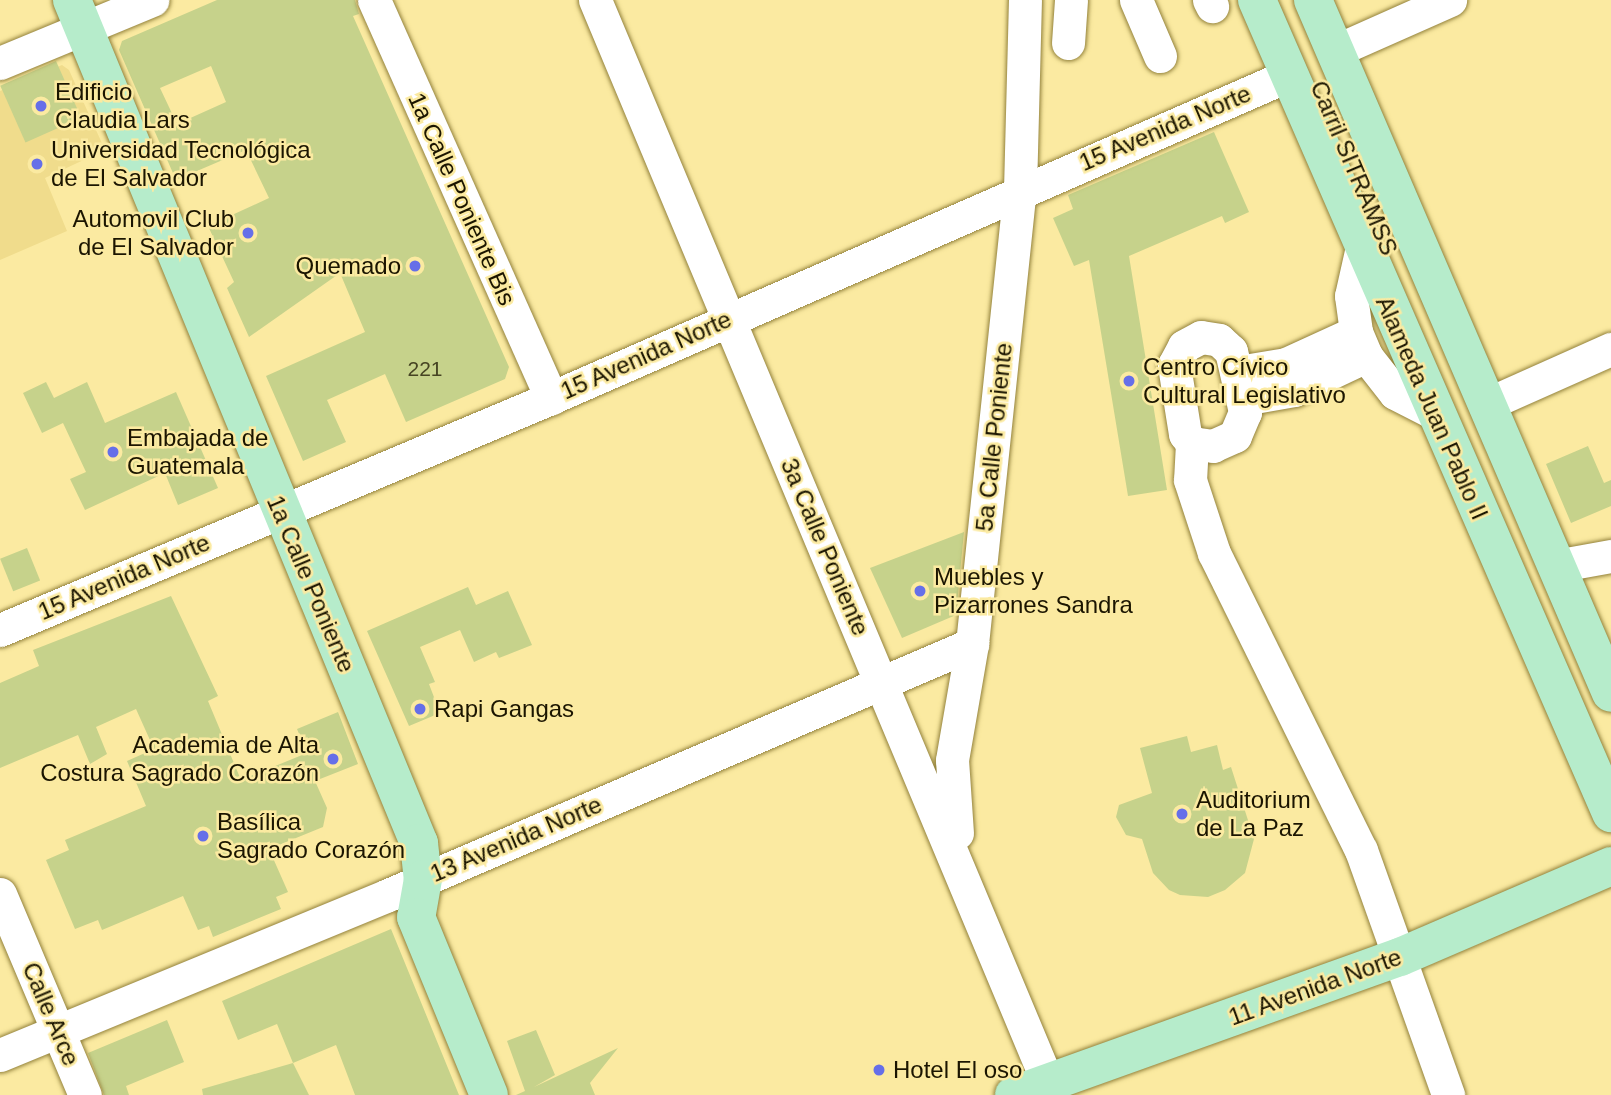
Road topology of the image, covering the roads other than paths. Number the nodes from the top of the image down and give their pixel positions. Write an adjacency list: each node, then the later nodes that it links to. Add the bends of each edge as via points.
1 (152, 0): 11 (street)
2 (374, 0): 23 (street, 1a Calle Poniente Bis)
3 (595, 0): 19 (street, 3a Calle Poniente)
4 (1025, 0): 17 (street, 5a Calle Poniente)
5 (1071, 0): 12 (street)
6 (1136, 0): 14 (street)
7 (1257, 0): 16 (main road, Alameda Juan Pablo II)
8 (1283, 0): 34 (main road, Carril SITRAMSS, via 1456,410)
9 (1313, 0): 13 (main road, Alameda Juan Pablo II)
10 (1450, 0): 13 (street)
11 (78, 15): 15 (street); 27 (main road, 1a Calle Poniente)
12 (1068, 43)
13 (1335, 51): 24 (main road, Alameda Juan Pablo II)
14 (1160, 56)
15 (0, 63)
16 (1289, 75): 17 (street, 15 Avenida Norte); 18 (main road, Alameda Juan Pablo II)
17 (1020, 190): 19 (street, 15 Avenida Norte); 31 (street, 5a Calle Poniente)
18 (1362, 247): 20 (street, via 1352,279); 25 (main road, Alameda Juan Pablo II)
19 (729, 317): 23 (street, 15 Avenida Norte); 32 (street, 3a Calle Poniente)
20 (1361, 344): 22 (street, via 1286,364); 25 (street, via 1395,393)
21 (1611, 349): 24 (street)
22 (1241, 386): 26 (street, via 1243,420 1235,436 1221,445); 26 (street, via 1231,351 1219,340 1201,337 1179,351 1174,365 1182,416)
23 (551, 398): 27 (street, 15 Avenida Norte)
24 (1485, 405): 29 (main road, Alameda Juan Pablo II)
25 (1434, 413): 35 (main road, Alameda Juan Pablo II)
26 (1192, 443): 40 (street, via 1190,480 1214,552 1353,834)
27 (280, 510): 30 (street, 15 Avenida Norte); 38 (main road, 1a Calle Poniente, via 419,843)
28 (1611, 556): 29 (street)
29 (1555, 566): 33 (main road, Alameda Juan Pablo II)
30 (0, 630)
31 (972, 644): 32 (street, 13 Avenida Norte); 37 (street, 5a Calle Poniente, via 952,760)
32 (883, 684): 37 (street, 3a Calle Poniente); 38 (street, 13 Avenida Norte)
33 (1611, 693)
34 (1611, 760)
35 (1611, 813)
36 (1611, 866): 40 (main road, 11 Avenida Norte)
37 (963, 873): 43 (street, 3a Calle Poniente)
38 (424, 879): 41 (street, 13 Avenida Norte); 45 (main road, 1a Calle Poniente, via 416,917)
39 (0, 894): 41 (street, Calle Arce)
40 (1400, 957): 43 (main road, 11 Avenida Norte); 46 (street)
41 (58, 1030): 42 (street, 13 Avenida Norte); 44 (street, Calle Arce)
42 (0, 1055)
43 (1038, 1091)
44 (85, 1095)
45 (489, 1095)
46 (1448, 1095)

